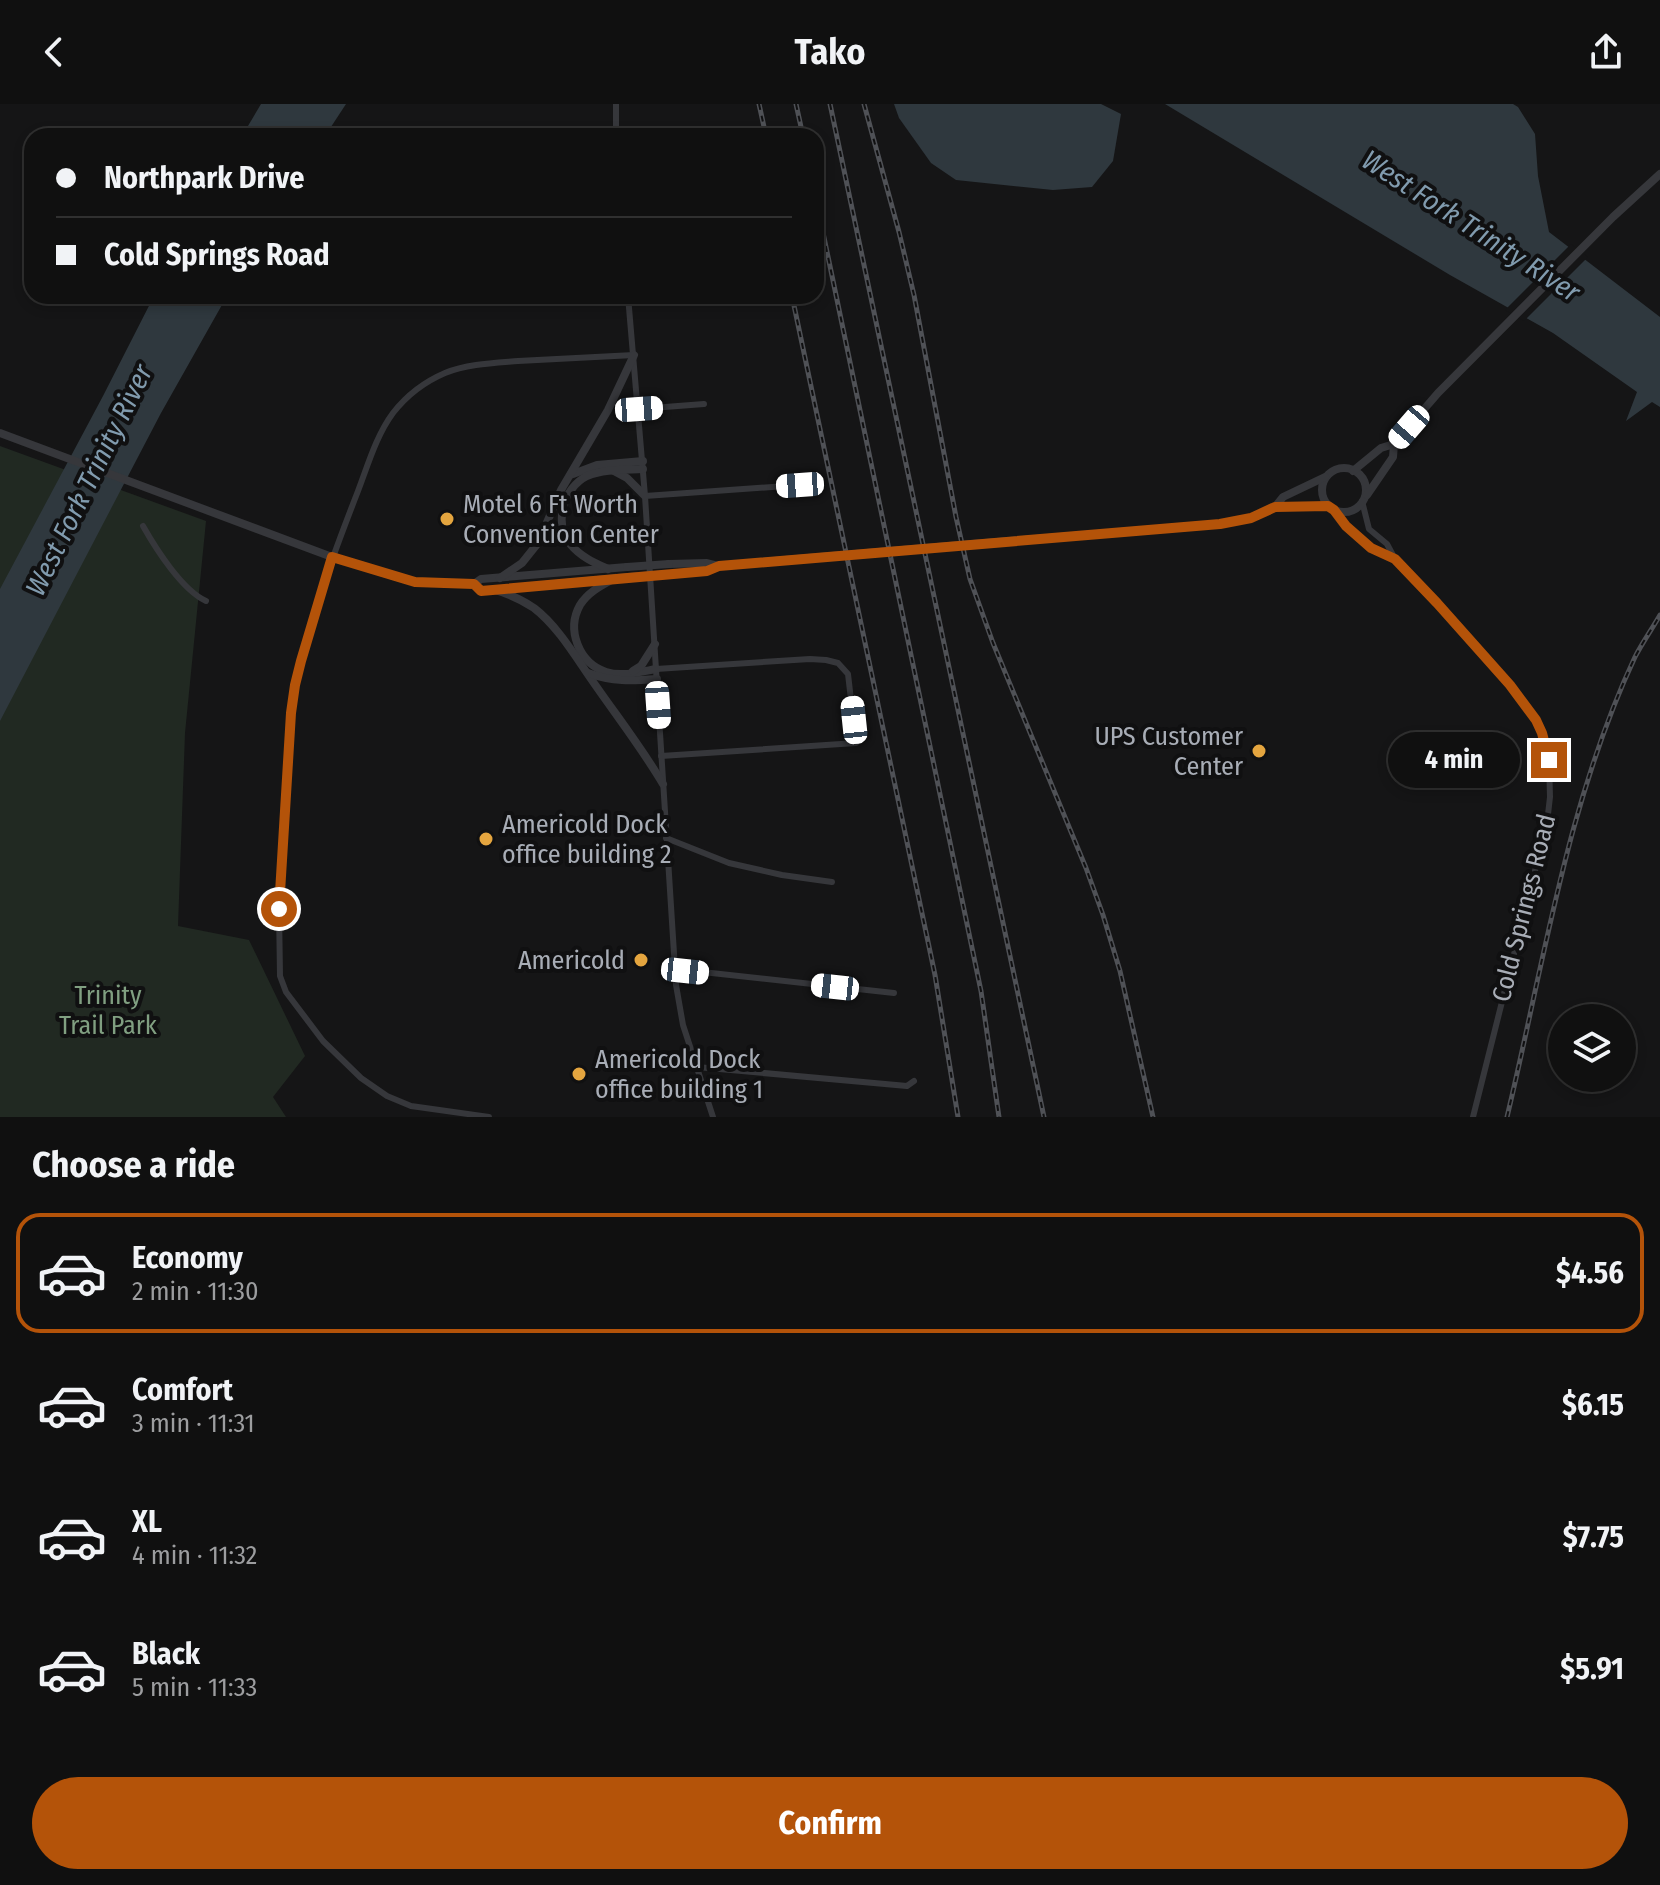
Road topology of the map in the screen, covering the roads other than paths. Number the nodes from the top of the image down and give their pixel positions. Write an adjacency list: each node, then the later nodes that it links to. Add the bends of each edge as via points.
1 (616, 104): 2 (street)
2 (616, 128)
3 (1660, 174): 9 (street, via 1452,378)
4 (629, 304): 5 (street)
5 (634, 355): 7 (street); 13 (street); 21 (street, via 464,367 420,385 380,435)
6 (704, 404): 7 (street)
7 (639, 409): 10 (street)
8 (0, 433): 21 (street)
9 (1394, 444): 12 (street); 17 (street, via 1393,457)
10 (643, 465): 11 (street); 13 (street, via 597,465); 16 (street)
11 (613, 471): 16 (street); 23 (street, via 578,482 567,496 562,517 570,544)
12 (1353, 471): 14 (street, via 1336,469); 17 (street, via 1365,484)
13 (571, 474): 26 (street, via 538,543)
14 (1327, 476): 18 (street, via 1283,497); 19 (street, via 1322,493)
15 (800, 485): 16 (street)
16 (645, 496): 30 (street)
17 (1363, 500): 19 (street, via 1348,512); 22 (street, Cold Springs Road, via 1369,529)
18 (1275, 507): 19 (street); 24 (street, bridge, via 1220,524 707,571)
19 (1331, 508): 22 (street, Cold Springs Road, via 1371,548)
20 (143, 526): 29 (street, via 158,552)
21 (332, 557): 27 (street, via 415,582); 42 (street, via 291,713 280,976 323,1041 387,1096 411,1106)
22 (1395, 559): 44 (street, Cold Springs Road, via 1510,685 1536,720 1549,760 1547,823)
23 (609, 569): 24 (street); 26 (street)
24 (627, 572): 25 (street)
25 (615, 578): 28 (street); 32 (street, via 580,605 575,634 578,647 596,667)
26 (499, 579): 27 (street)
27 (474, 584): 28 (street, via 481,591)
28 (495, 590): 31 (street, via 534,608)
29 (206, 601)
30 (655, 644): 32 (street); 33 (street)
31 (587, 673): 33 (street, via 622,682); 35 (street)
32 (630, 673): 33 (street)
33 (656, 674): 34 (street); 34 (street, via 810,659 838,663 848,674 856,743)
34 (661, 756): 35 (street)
35 (663, 784): 36 (street)
36 (666, 838): 37 (street, via 729,863); 38 (street)
37 (832, 882)
38 (675, 969): 39 (street); 40 (street, via 681,1015)
39 (894, 993)
40 (697, 1067): 41 (street, via 907,1086); 43 (street)
41 (914, 1081)
42 (489, 1117)
43 (713, 1117)
44 (1473, 1117)

